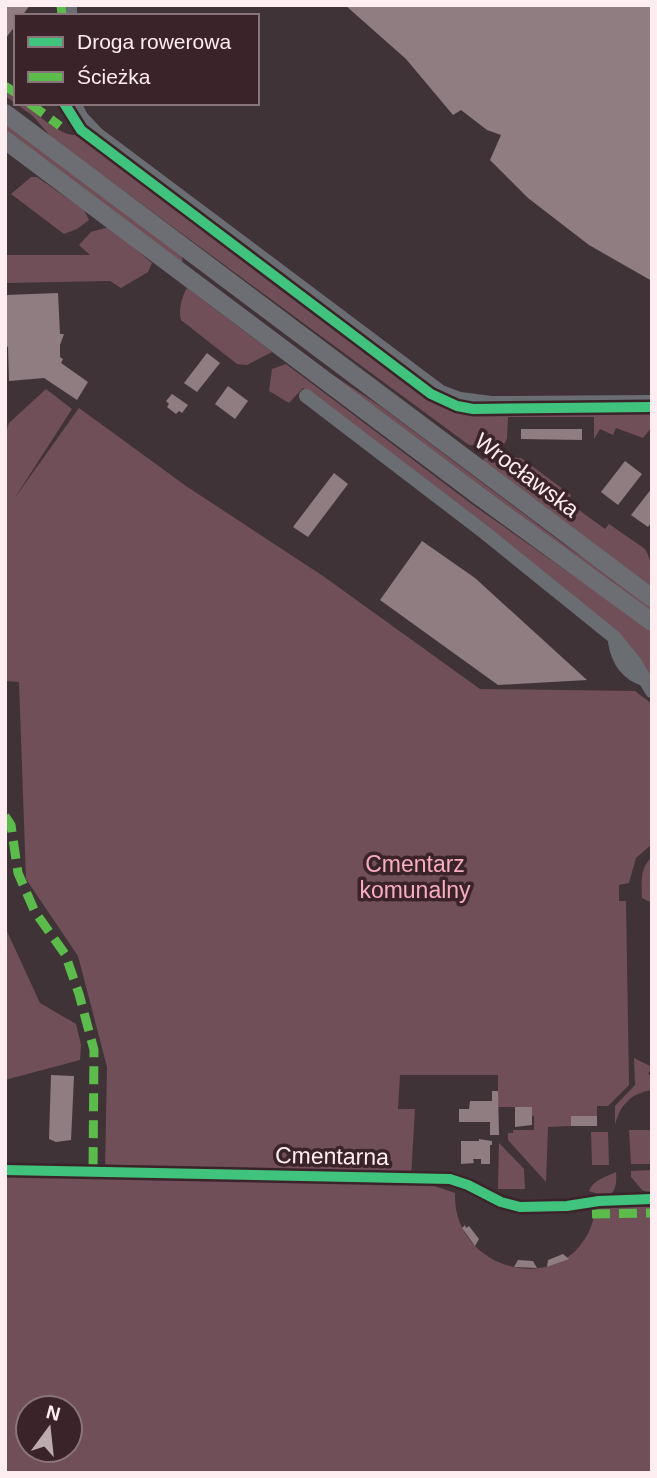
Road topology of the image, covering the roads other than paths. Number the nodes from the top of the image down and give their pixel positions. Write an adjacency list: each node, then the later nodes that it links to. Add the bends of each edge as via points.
1 (75, 105): 7 (street, via 97,134 442,392 491,403)
2 (5, 113): 4 (main road, Wrocławska)
3 (5, 140): 5 (main road, Wrocławska)
4 (219, 272): 5 (main road, via 205,268); 8 (main road, Wrocławska)
5 (188, 275): 9 (main road, Wrocławska)
6 (306, 396): 10 (street, via 614,637 623,665)
7 (652, 402)
8 (652, 598)
9 (652, 622)
10 (649, 683)
11 (5, 1170): 12 (street, Cmentarna, via 450,1179 520,1207)
12 (652, 1199)

